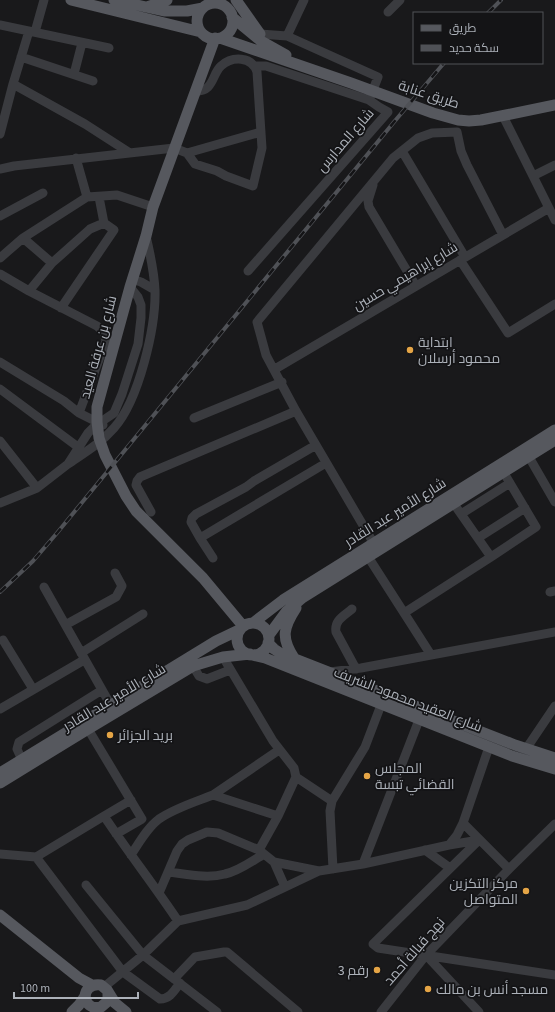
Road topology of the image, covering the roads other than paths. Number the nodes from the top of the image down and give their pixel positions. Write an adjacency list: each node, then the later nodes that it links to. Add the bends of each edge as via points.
1 (44, 0): 13 (street)
2 (71, 0): 14 (main road)
3 (114, 0): 9 (main road)
4 (167, 0): 9 (main road)
5 (235, 0): 11 (main road); 15 (main road)
6 (304, 0): 16 (street)
7 (400, 0): 10 (street)
8 (207, 4): 9 (main road, via 174,11); 11 (main road, via 220,4); 14 (main road, via 198,18)
9 (145, 7)
10 (388, 12)
11 (232, 15): 17 (main road, via 230,30); 19 (main road, طريق عنابة)
12 (0, 25): 13 (street)
13 (32, 32): 18 (street); 21 (street)
14 (201, 32): 17 (main road, via 208,37)
15 (260, 34): 16 (street); 19 (main road)
16 (287, 36): 28 (street, شارع المدارس, via 378,76)
17 (217, 38): 23 (main road, طريق عنابة); 27 (main road, شارع بن عرفة العيد)
18 (82, 43): 20 (street); 24 (street)
19 (269, 46): 23 (main road, طريق عنابة)
20 (109, 48)
21 (21, 57): 24 (street); 26 (street)
22 (255, 66): 27 (street, via 246,59 226,63 220,66 209,87 202,91); 28 (street, via 266,66); 31 (street)
23 (320, 72): 30 (main road, طريق عنابة, via 458,120 469,122)
24 (74, 74): 25 (street)
25 (93, 80)
26 (13, 84): 32 (street); 35 (street)
27 (196, 90): 33 (main road, شارع بن عرفة العيد)
28 (369, 100): 56 (street, شارع المدارس, via 388,112)
29 (555, 105): 30 (main road, طريق عنابة)
30 (503, 116): 40 (street)
31 (261, 132): 36 (street); 36 (street, via 262,148 253,186 195,164)
32 (0, 134)
33 (174, 148): 35 (street); 36 (street); 45 (main road, شارع بن عرفة العيد)
34 (402, 151): 41 (street); 50 (street, via 418,138 432,133 458,132 466,165); 54 (street)
35 (130, 152): 37 (street)
36 (187, 153)
37 (76, 158): 39 (street); 43 (street)
38 (555, 165): 40 (street)
39 (0, 169)
40 (533, 176): 46 (street)
41 (374, 182): 59 (street, via 368,201 369,207); 65 (street, via 256,322 266,355)
42 (43, 193): 47 (street)
43 (87, 197): 44 (street); 52 (street)
44 (99, 197): 45 (street, via 117,195); 49 (street)
45 (153, 207): 51 (main road, شارع بن عرفة العيد)
46 (551, 209): 48 (street); 50 (street, شارع إبراهيمي حسين)
47 (0, 216)
48 (555, 220)
49 (104, 223): 55 (street, via 90,229); 63 (street, via 114,230)
50 (503, 235): 54 (street, شارع إبراهيمي حسين)
51 (146, 236): 58 (main road, شارع بن عرفة العيد); 60 (street)
52 (23, 238): 53 (street); 55 (street)
53 (0, 258)
54 (462, 259): 59 (street, شارع إبراهيمي حسين); 62 (street, via 508,333)
55 (52, 263): 61 (street)
56 (248, 272)
57 (0, 274): 61 (street)
58 (131, 283): 60 (street, via 141,282); 71 (street, via 141,305 138,344 118,406 114,413); 103 (main road, شارع بن عرفة العيد, via 97,407 99,438 105,455 136,511 203,578)
59 (416, 286): 65 (street, شارع إبراهيمي حسين)
60 (155, 290): 72 (street, via 150,336 143,363 128,406)
61 (29, 291): 63 (street)
62 (555, 304)
63 (61, 308): 69 (street, via 97,326 104,332 106,341)
64 (0, 362): 69 (street)
65 (275, 369): 66 (street)
66 (282, 382): 68 (street); 70 (street)
67 (0, 389): 77 (street)
68 (296, 411): 76 (street); 89 (street, via 140,477 136,485)
69 (79, 413): 71 (street)
70 (194, 418)
71 (100, 424): 72 (street); 77 (street, via 88,433)
72 (114, 428): 81 (street, via 99,443)
73 (555, 430): 93 (main road, شارع الأمير عبد القادر)
74 (555, 440): 79 (main road, شارع الأمير عبد القادر)
75 (0, 441): 78 (street)
76 (316, 445): 80 (street); 91 (street, via 196,514 191,522)
77 (78, 447): 81 (street)
78 (4, 452): 84 (street)
79 (529, 457): 82 (main road, شارع الأمير عبد القادر); 85 (street)
80 (326, 463): 91 (street); 93 (street)
81 (68, 464): 84 (street)
82 (504, 473): 83 (street); 87 (main road, شارع الأمير عبد القادر)
83 (510, 483): 88 (street); 90 (street)
84 (37, 488): 86 (street)
85 (555, 502)
86 (0, 504)
87 (454, 504): 90 (street); 93 (main road, شارع الأمير عبد القادر)
88 (525, 508): 92 (street); 94 (street, via 536,527)
89 (150, 512)
90 (461, 514): 92 (street)
91 (200, 538): 95 (street)
92 (478, 538): 94 (street)
93 (371, 550): 98 (main road, شارع الأمير عبد القادر); 100 (street); 103 (main road, شارع الأمير عبد القادر, via 283,600)
94 (491, 557): 100 (street)
95 (213, 558)
96 (116, 573): 102 (street, via 122,586 116,597)
97 (44, 587): 102 (street)
98 (302, 598): 105 (main road, شارع الأمير عبد القادر, via 286,612); 111 (main road, via 287,622 284,632 286,643)
99 (352, 609): 113 (street, via 337,621 335,627)
100 (404, 613): 108 (street)
101 (143, 614): 109 (street)
102 (67, 624): 109 (street)
103 (245, 626): 105 (main road, via 263,626); 107 (main road, via 237,635 238,645 245,653); 121 (main road, شارع الأمير عبد القادر, via 216,641)
104 (555, 632): 108 (street)
105 (268, 639): 107 (main road, via 265,650 260,654); 111 (main road, شارع العقيد محمود الشريف, via 274,649)
106 (3, 640): 116 (street)
107 (251, 655): 110 (main road, شارع الأمير عبد القادر); 118 (main road, شارع العقيد محمود الشريف, via 265,658)
108 (431, 655): 113 (street)
109 (83, 656): 116 (street); 117 (street)
110 (223, 657): 112 (main road, شارع الأمير عبد القادر); 114 (street)
111 (294, 658): 115 (main road, شارع العقيد محمود الشريف)
112 (193, 666): 114 (street, via 199,676 207,679); 121 (main road, شارع الأمير عبد القادر)
113 (356, 669): 115 (street)
114 (230, 670): 126 (street)
115 (327, 672): 125 (main road, شارع العقيد محمود الشريف)
116 (34, 689): 120 (street)
117 (102, 690): 121 (street); 128 (street, via 19,742 17,749)
118 (381, 705): 122 (main road, شارع العقيد محمود الشريف); 135 (street, via 365,747)
119 (555, 706): 125 (street)
120 (0, 709)
121 (113, 709): 123 (main road, شارع الأمير عبد القادر); 128 (main road, شارع الأمير عبد القادر)
122 (419, 720): 124 (main road, شارع العقيد محمود الشريف); 151 (street)
123 (88, 729): 132 (main road, شارع الأمير عبد القادر); 134 (street)
124 (489, 747): 129 (main road, شارع العقيد محمود الشريف); 139 (street)
125 (526, 749): 127 (main road, شارع العقيد محمود الشريف)
126 (280, 750): 131 (street, via 294,768); 133 (street)
127 (555, 758)
128 (22, 760): 130 (main road, شارع الأمير عبد القادر)
129 (555, 769)
130 (0, 773)
131 (296, 777): 135 (street); 137 (street)
132 (0, 784)
133 (213, 795): 137 (street); 141 (street, via 173,811 159,819)
134 (131, 800): 136 (street); 138 (street)
135 (332, 801): 153 (street, via 330,811)
136 (104, 816): 142 (street); 149 (street)
137 (278, 816): 146 (street)
138 (142, 819): 141 (street); 142 (street)
139 (463, 823): 143 (street); 144 (street)
140 (555, 824): 154 (street, نهج قبالة أحمد)
141 (149, 830): 148 (street)
142 (116, 834): 148 (street)
143 (479, 840): 144 (street); 152 (street); 154 (street)
144 (449, 845): 145 (street)
145 (425, 850): 151 (street); 152 (street)
146 (261, 852): 150 (street); 156 (street, via 238,870 224,874 210,876); 156 (street, via 218,833 207,832 182,844)
147 (0, 854): 149 (street)
148 (131, 855): 159 (street)
149 (36, 857): 164 (street)
150 (274, 862): 155 (street); 158 (street)
151 (363, 864): 153 (street)
152 (450, 868): 163 (street, via 372,944 378,948)
153 (333, 869): 155 (street)
154 (508, 870): 163 (street, نهج قبالة أحمد)
155 (319, 871): 158 (street)
156 (168, 872): 159 (street)
157 (86, 885): 162 (street)
158 (285, 887): 161 (street, via 247,905)
159 (159, 893): 161 (street)
160 (0, 915): 168 (main road, via 79,978)
161 (178, 921): 162 (street)
162 (143, 955): 164 (street); 166 (street)
163 (426, 955): 165 (street); 174 (street, نهج قبالة أحمد); 175 (street)
164 (123, 972): 166 (street, via 160,999 170,996); 167 (street)
165 (555, 974)
166 (177, 981): 172 (street); 173 (street, via 195,957 227,952)
167 (106, 990): 168 (main road, via 96,984); 169 (main road, via 108,1001); 171 (main road, via 115,1003)
168 (88, 991): 169 (main road, via 88,1004); 170 (main road)
169 (100, 1010)
170 (72, 1012)
171 (126, 1012)
172 (217, 1012)
173 (298, 1012)
174 (381, 1012)
175 (479, 1012)

